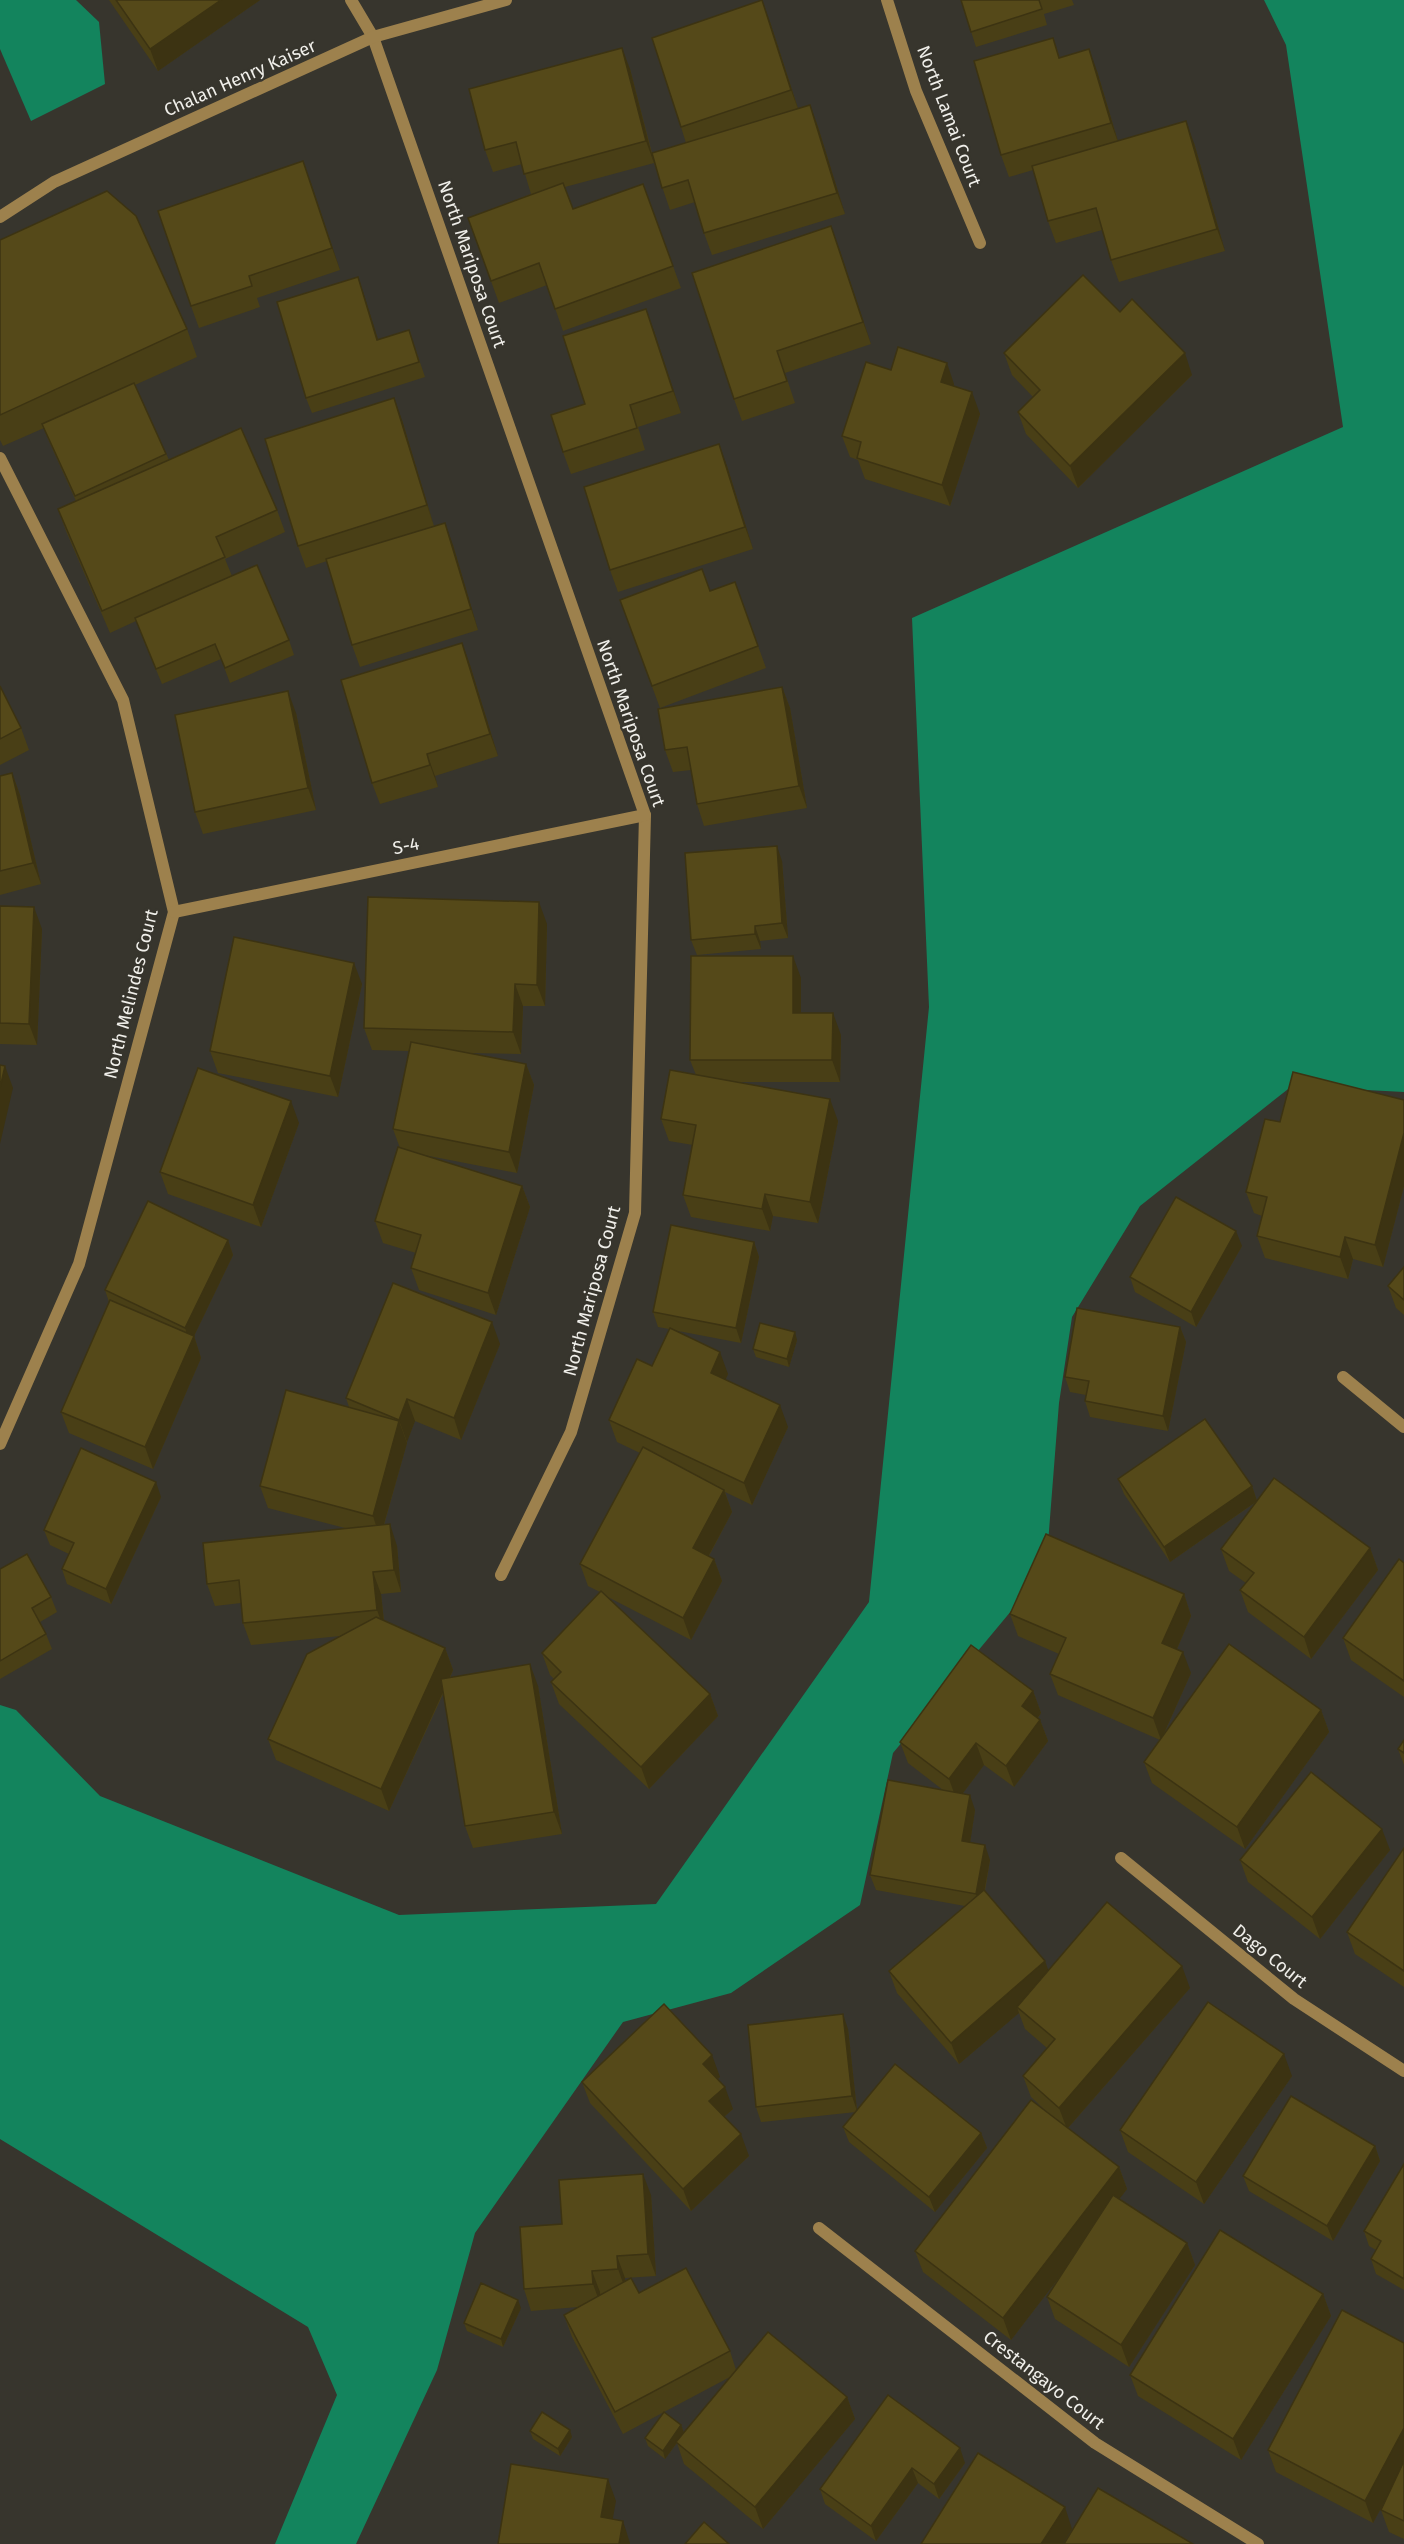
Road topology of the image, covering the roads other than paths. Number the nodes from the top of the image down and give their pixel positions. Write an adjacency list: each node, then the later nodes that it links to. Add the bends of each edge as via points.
1 (351, 0): 4 (street, North Mariposa Court)
2 (506, 0): 4 (street, Chalan Henry Kaiser)
3 (887, 0): 6 (street, North Lamai Court, via 916,91)
4 (373, 37): 5 (street, Chalan Henry Kaiser, via 54,182); 8 (street, North Mariposa Court)
5 (0, 217)
6 (980, 243)
7 (0, 458): 9 (street, North Melindes Court, via 123,700)
8 (645, 815): 9 (street, S-4); 13 (street, North Mariposa Court, via 635,1213 572,1432)
9 (174, 912): 12 (street, North Melindes Court, via 79,1264)
10 (1343, 1377): 11 (street)
11 (1404, 1427)
12 (0, 1444)
13 (501, 1575)
14 (1121, 1858): 15 (street, Dago Court, via 1294,1999)
15 (1404, 2071)
16 (819, 2228): 17 (street, Crestangayo Court, via 1095,2443)
17 (1258, 2544)

